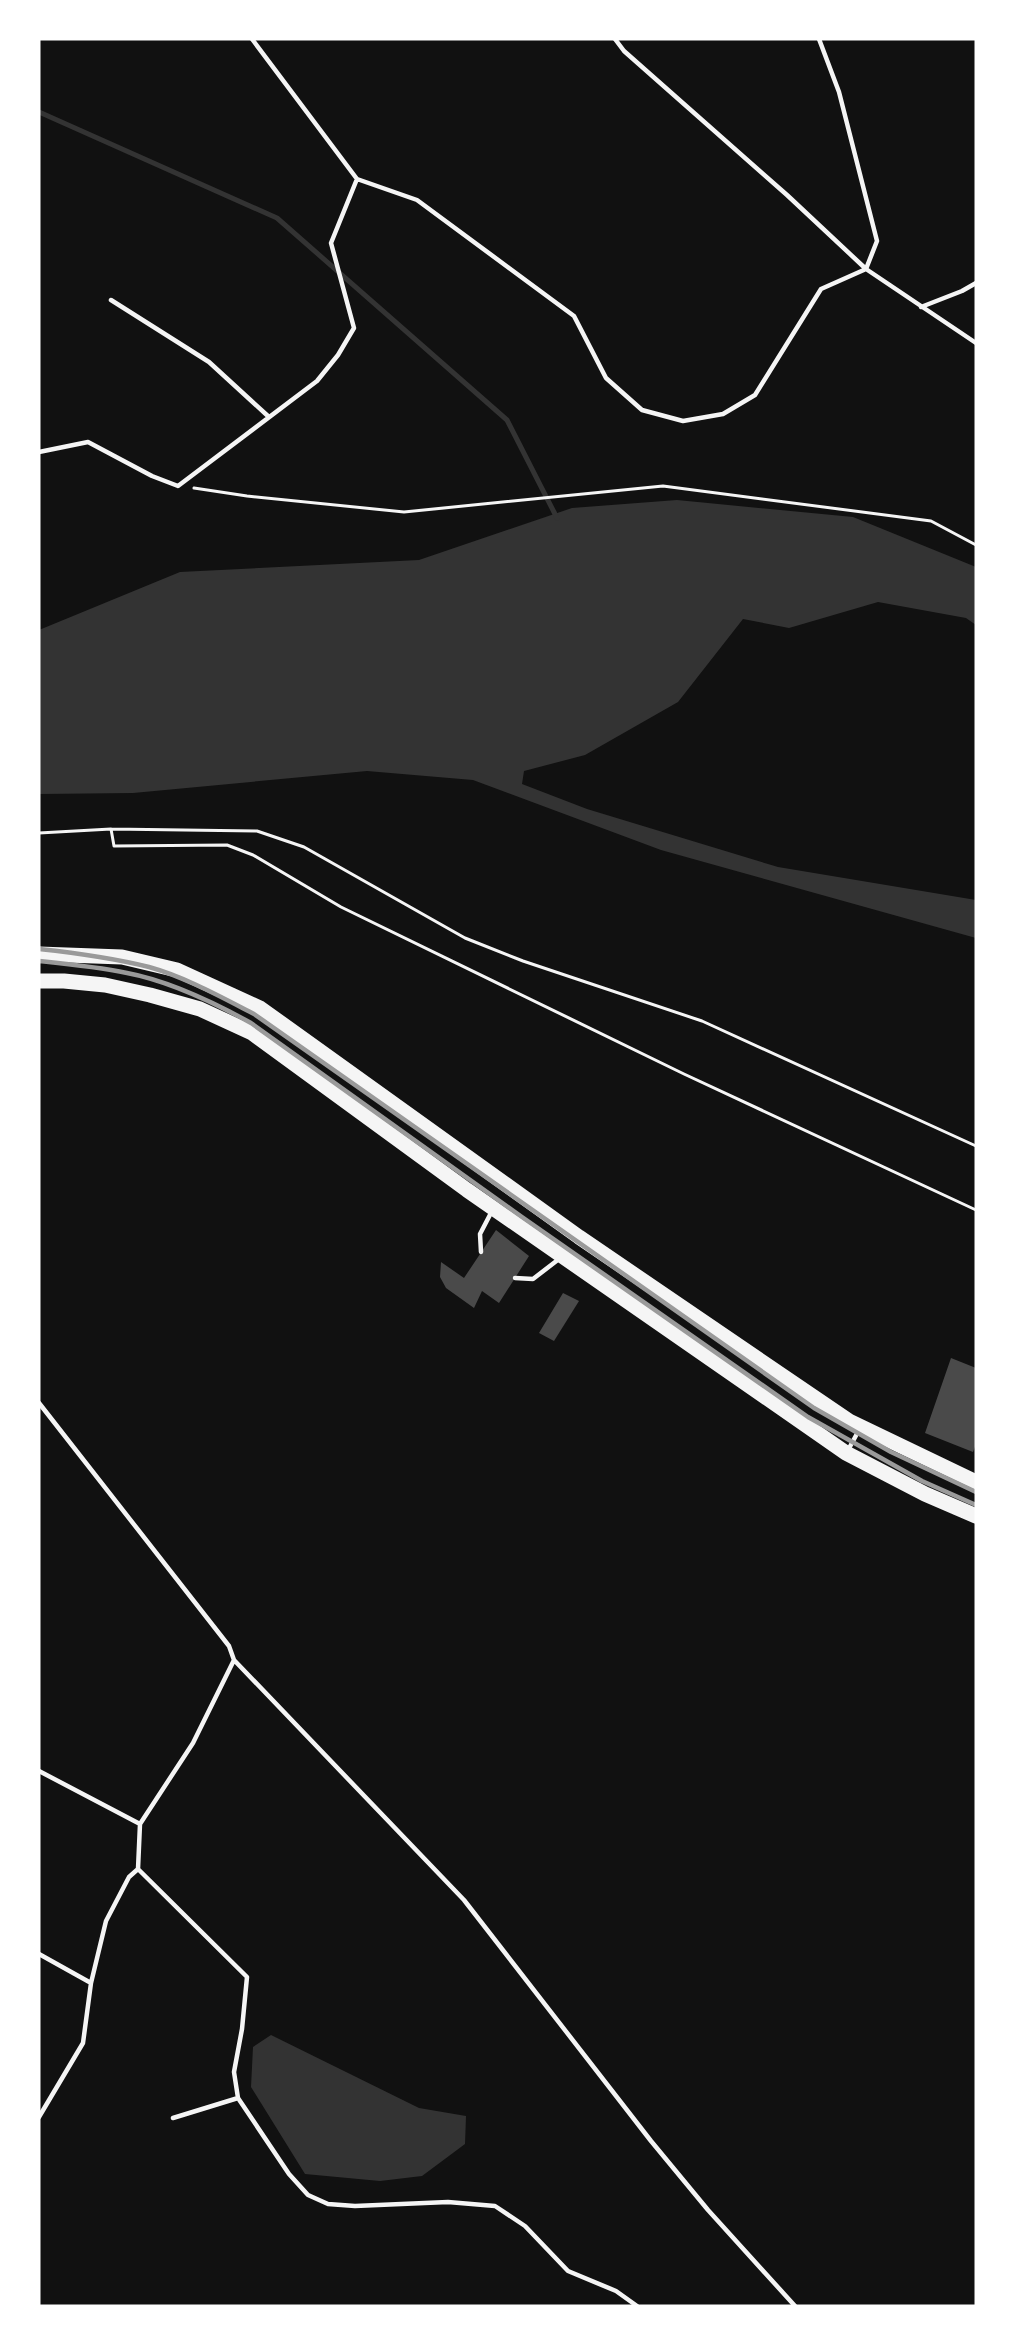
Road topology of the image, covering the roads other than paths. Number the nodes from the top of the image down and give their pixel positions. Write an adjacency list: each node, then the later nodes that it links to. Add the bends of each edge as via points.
1 (252, 39): 4 (lane)
2 (615, 39): 5 (lane)
3 (819, 39): 5 (lane, via 839,92 877,241)
4 (357, 179): 5 (lane, via 417,200 498,258 574,316 606,378 642,410 683,422 723,414 754,395 820,289); 10 (lane, via 331,243 354,328 317,381)
5 (866, 269): 8 (lane)
6 (976, 282): 8 (lane)
7 (111, 300): 10 (lane, via 209,362)
8 (921, 307): 9 (lane)
9 (976, 343)
10 (268, 417): 11 (lane, via 178,486 88,442)
11 (39, 452)
12 (39, 954): 19 (main road, via 122,957 177,970 260,1008 579,1237)
13 (39, 981): 14 (main road, via 105,985 150,995 200,1009 252,1033)
14 (494, 1209): 15 (lane, via 480,1234); 16 (main road)
15 (481, 1252)
16 (563, 1257): 17 (lane, via 532,1279); 20 (main road)
17 (514, 1278)
18 (39, 1403): 23 (lane, via 229,1647)
19 (860, 1428): 20 (lane); 21 (main road)
20 (846, 1453): 22 (main road)
21 (976, 1482)
22 (976, 1516)
23 (234, 1660): 25 (lane, via 193,1743); 33 (lane, via 464,1900 658,2150)
24 (39, 1771): 25 (lane)
25 (140, 1824): 26 (lane)
26 (138, 1869): 28 (lane, via 129,1876 106,1921); 29 (lane, via 247,1977 234,2072)
27 (39, 1954): 28 (lane)
28 (91, 1983): 30 (lane, via 83,2043)
29 (238, 2098): 31 (lane); 32 (lane, via 289,2174 308,2195 328,2204 355,2206 448,2202 495,2206 525,2226 568,2271 616,2291)
30 (39, 2117)
31 (173, 2118)
32 (637, 2306)
33 (795, 2306)

